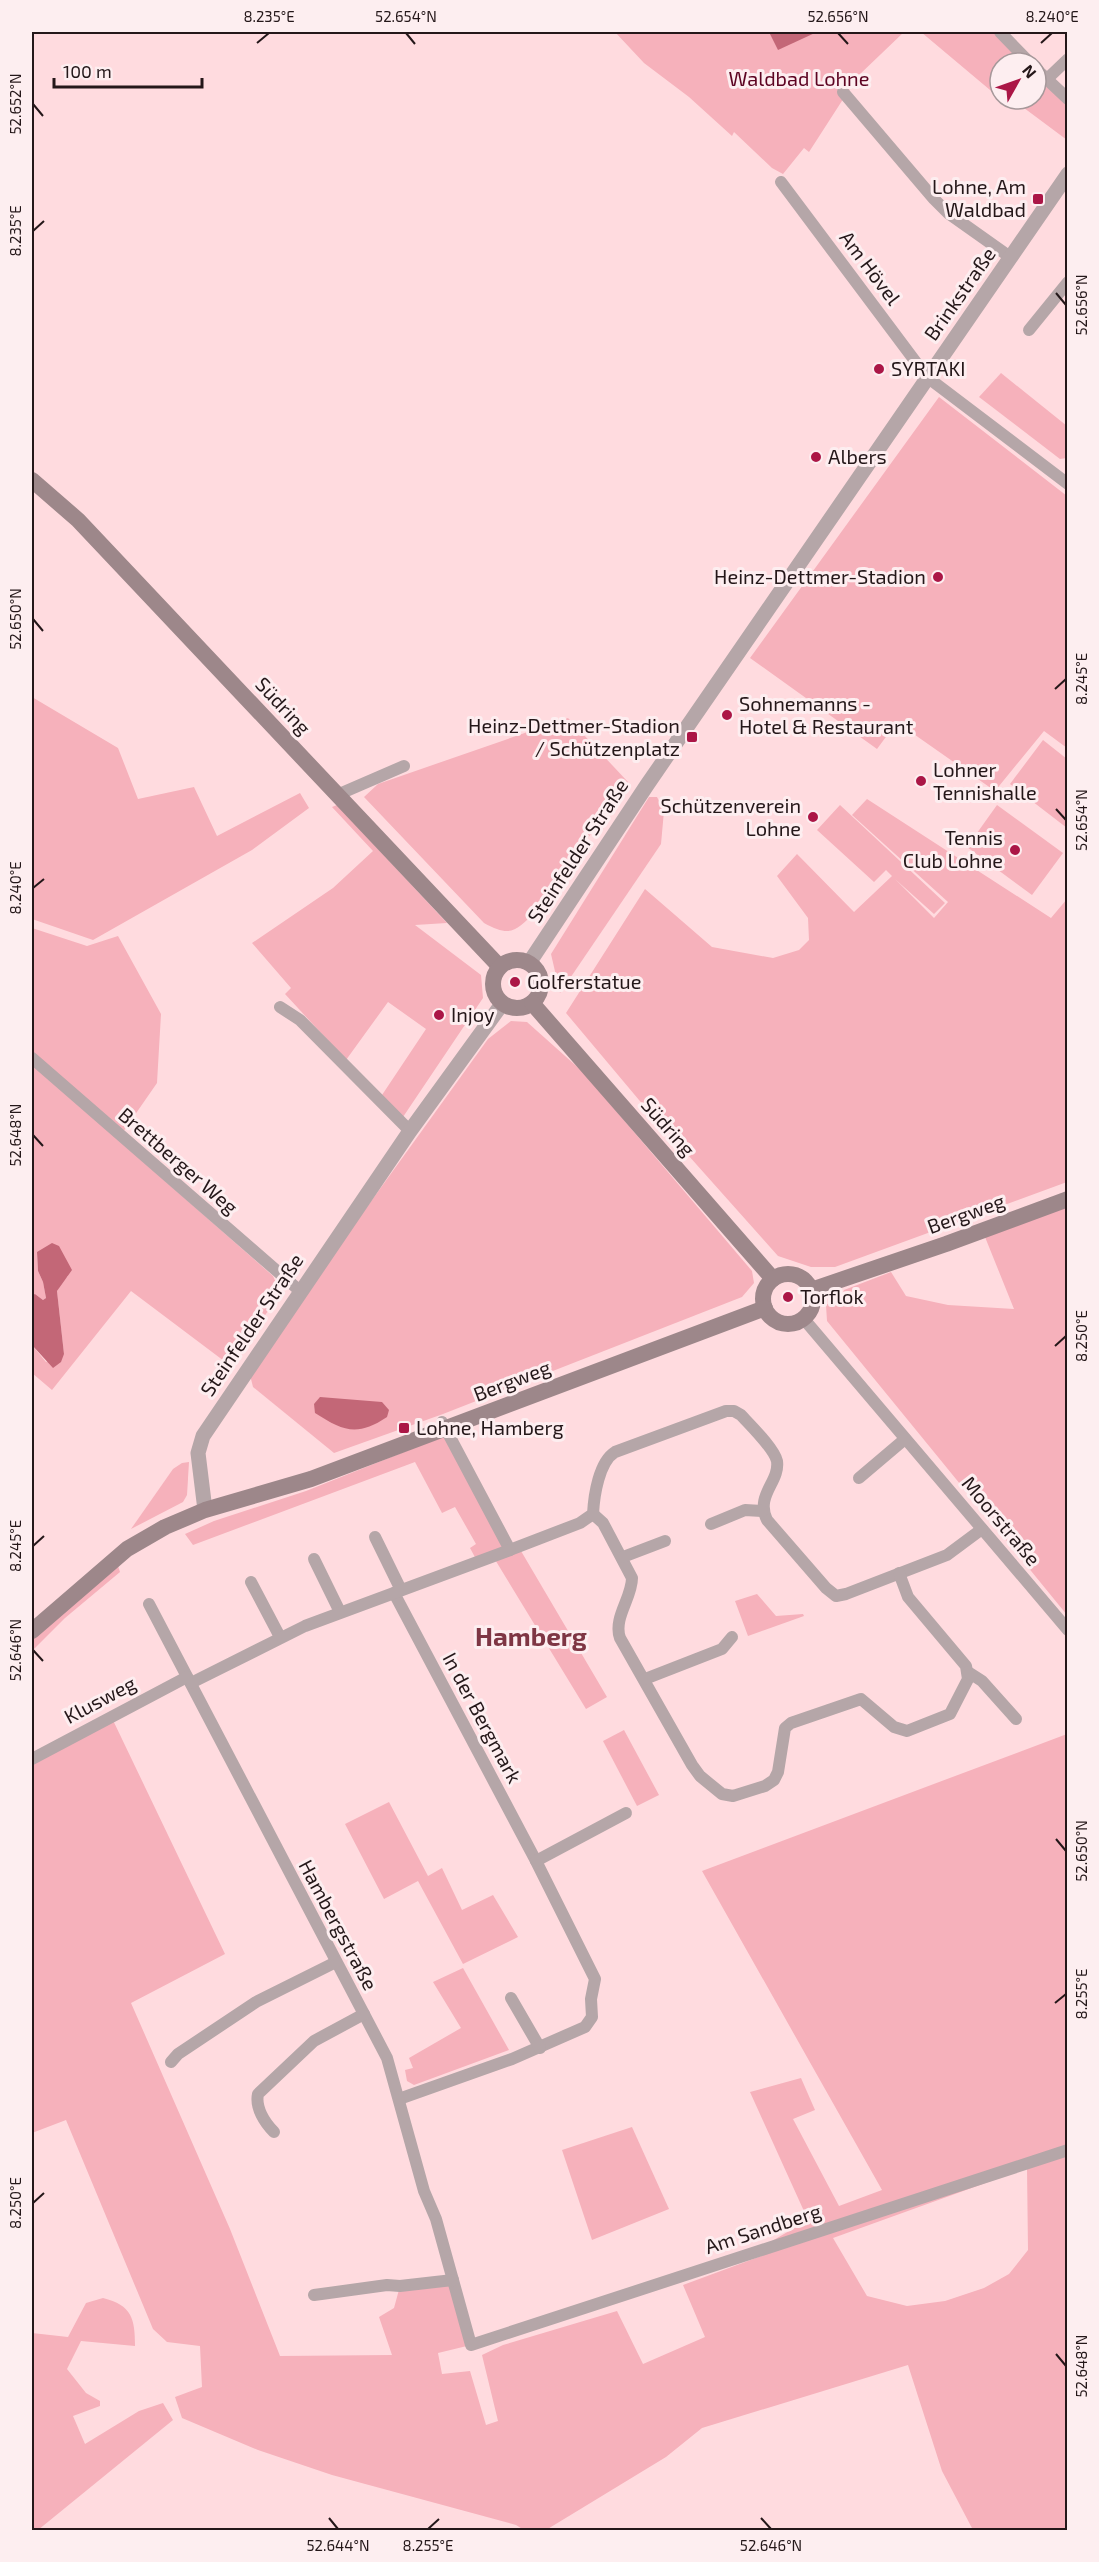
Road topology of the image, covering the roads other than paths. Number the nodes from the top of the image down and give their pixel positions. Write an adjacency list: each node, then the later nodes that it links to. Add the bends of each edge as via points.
1 (1000, 32): 2 (street)
2 (1018, 51)
3 (1068, 59): 4 (street)
4 (1048, 78)
5 (1048, 82): 7 (street)
6 (843, 92): 10 (street, via 948,213)
7 (1068, 99)
8 (1068, 174): 10 (street, Brinkstraße)
9 (781, 182): 13 (street, Am Hövel)
10 (1010, 257): 13 (street, Brinkstraße)
11 (1068, 282): 12 (street)
12 (1029, 330)
13 (927, 377): 15 (street, Am Hövel); 18 (street, Steinfelder Straße)
14 (32, 480): 17 (main road, Südring, via 78,520)
15 (1067, 483)
16 (404, 765): 17 (street)
17 (338, 795): 19 (main road, Südring)
18 (529, 963): 19 (main road, via 512,959); 20 (main road, via 538,971 541,983)
19 (500, 966): 21 (main road, via 492,982 495,996)
20 (532, 1003): 21 (main road, via 518,1008); 26 (main road, Südring)
21 (502, 1004): 24 (street, Steinfelder Straße)
22 (280, 1007): 24 (street, via 300,1020)
23 (32, 1058): 28 (street, Brettberger Weg)
24 (410, 1131): 28 (street, Steinfelder Straße)
25 (1068, 1199): 27 (main road, Bergweg)
26 (773, 1279): 27 (main road, via 793,1275); 29 (main road, via 764,1290)
27 (811, 1290): 30 (main road, via 811,1307)
28 (300, 1291): 34 (street, Steinfelder Straße, via 203,1436 198,1453)
29 (765, 1308): 30 (main road, via 778,1322 790,1324); 31 (main road, Bergweg)
30 (803, 1318): 32 (street, Moorstraße)
31 (443, 1425): 34 (main road, Bergweg, via 311,1479); 41 (street)
32 (905, 1438): 33 (street); 38 (street, Moorstraße)
33 (858, 1478)
34 (205, 1510): 49 (main road, via 127,1549)
35 (762, 1511): 36 (street, via 777,1461 741,1415 726,1411 609,1456 594,1498); 37 (street, via 745,1510); 44 (street, via 836,1596)
36 (593, 1514): 41 (street, via 580,1523); 42 (street, via 603,1523)
37 (711, 1524)
38 (982, 1529): 44 (street, via 947,1555); 50 (street, Moorstraße)
39 (375, 1537): 46 (street, In der Bergmark)
40 (665, 1541): 42 (street)
41 (510, 1550): 46 (street)
42 (623, 1557): 54 (street, via 632,1585 618,1631)
43 (314, 1559): 48 (street)
44 (899, 1573): 53 (street, via 908,1597)
45 (252, 1582): 51 (street)
46 (398, 1592): 48 (street); 59 (street, In der Bergmark)
47 (149, 1604): 55 (street, Hambergstraße)
48 (340, 1612): 51 (street)
49 (32, 1630)
50 (1068, 1630)
51 (280, 1637): 55 (street)
52 (732, 1637): 54 (street, via 722,1649)
53 (968, 1672): 54 (street, via 968,1680 950,1714 907,1731 894,1727 861,1699 791,1723 783,1734 774,1780 733,1796 722,1794 694,1768); 56 (street, via 982,1681)
54 (645, 1679)
55 (189, 1680): 57 (street, Klusweg); 60 (street, Hambergstraße)
56 (1016, 1719)
57 (32, 1759)
58 (626, 1813): 59 (street)
59 (536, 1861): 63 (street, In der Bergmark, via 595,1979 590,2023)
60 (336, 1962): 62 (street, Hambergstraße); 64 (street, via 256,2002 187,2047)
61 (511, 1998): 63 (street)
62 (364, 2014): 65 (street, Hambergstraße, via 387,2058); 66 (street, via 314,2042 258,2094 265,2122)
63 (540, 2048): 65 (street, In der Bergmark)
64 (171, 2062)
65 (399, 2099): 68 (street, Hambergstraße)
66 (274, 2132)
67 (1068, 2150): 70 (street, Am Sandberg)
68 (453, 2280): 69 (street); 70 (street, Hambergstraße)
69 (314, 2295)
70 (471, 2345)

